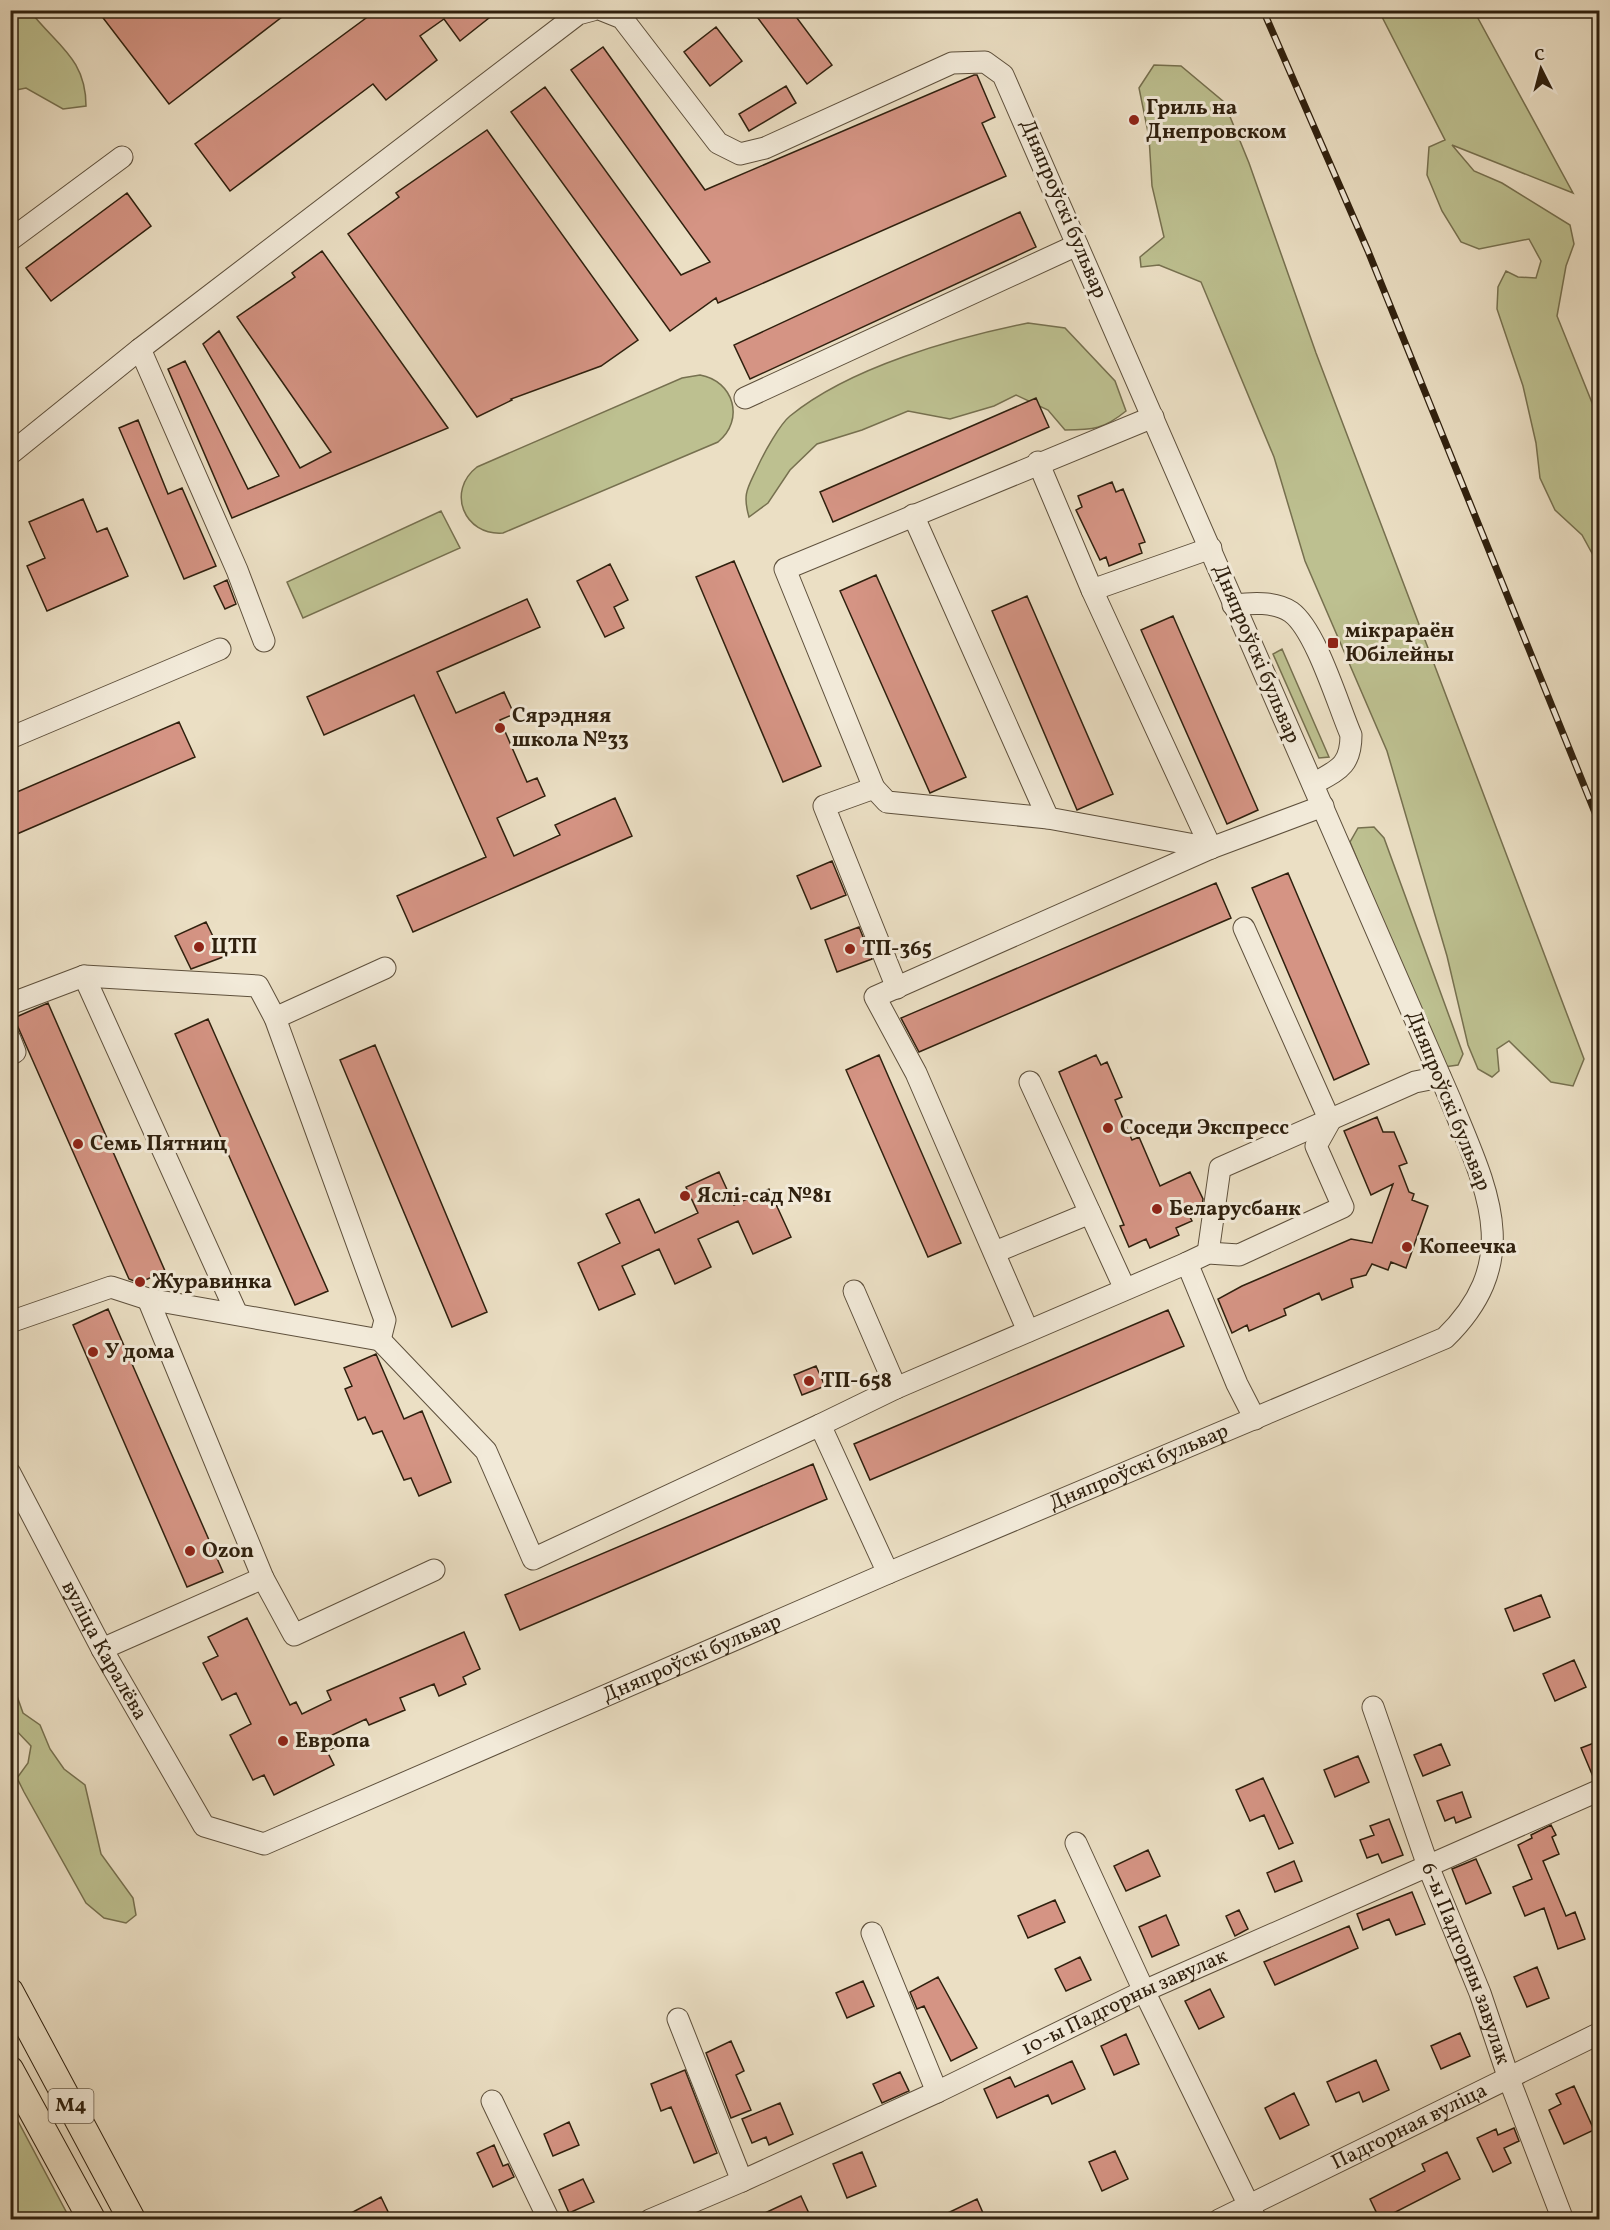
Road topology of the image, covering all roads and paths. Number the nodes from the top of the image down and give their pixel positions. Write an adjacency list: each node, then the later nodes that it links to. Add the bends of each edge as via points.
1 (593, 10): 6 (street, via 579,14)
2 (602, 10): 5 (street, Дняпроўскі бульвар, via 622,18 718,143 740,154 765,148 952,63 985,62 1003,75 1016,99)
3 (122, 157): 4 (street)
4 (10, 240)
5 (1077, 245): 7 (street); 8 (street, Дняпроўскі бульвар)
6 (140, 349): 9 (street); 15 (street)
7 (746, 398)
8 (1153, 417): 10 (street); 12 (street, Дняпроўскі бульвар)
9 (10, 454)
10 (1038, 462): 11 (street); 13 (street)
11 (913, 515): 19 (street, via 785,569); 21 (street)
12 (1211, 548): 13 (street); 14 (street, Дняпроўскі бульвар)
13 (1092, 590): 22 (street)
14 (1233, 605): 18 (street, Дняпроўскі бульвар); 18 (street, via 1277,606 1291,611 1307,627 1351,735 1351,752 1345,764)
15 (264, 641)
16 (220, 649): 17 (street)
17 (10, 738)
18 (1313, 784): 20 (street, Дняпроўскі бульвар)
19 (874, 788): 21 (street, via 887,802); 26 (street, via 824,806)
20 (1323, 806): 22 (street); 31 (street, Дняпроўскі бульвар)
21 (1048, 818): 22 (street)
22 (1211, 848): 26 (street)
23 (1244, 928): 33 (street)
24 (385, 968): 28 (street)
25 (84, 976): 27 (street); 28 (street, via 258,986); 41 (street)
26 (897, 988): 35 (street, via 875,997 916,1073)
27 (10, 1004)
28 (275, 1018): 44 (street, via 385,1320)
29 (10, 1039): 30 (street, via 15,1052)
30 (10, 1055)
31 (1440, 1077): 33 (street, via 1415,1082); 46 (street, Дняпроўскі бульвар, via 1486,1189 1495,1235 1485,1286 1464,1320 1445,1338)
32 (1030, 1082): 34 (street)
33 (1330, 1121): 36 (street, via 1220,1168); 36 (street, via 1316,1146 1343,1208 1239,1255)
34 (1090, 1213): 35 (street); 38 (street)
35 (995, 1252): 43 (street)
36 (1208, 1253): 37 (street)
37 (1187, 1263): 38 (street); 46 (street)
38 (1125, 1289): 43 (street)
39 (854, 1291): 45 (street)
40 (148, 1299): 41 (street); 42 (street, via 111,1287); 51 (street)
41 (237, 1314): 44 (street)
42 (10, 1322)
43 (1028, 1331): 45 (street)
44 (380, 1340): 47 (street, via 486,1451 533,1559)
45 (896, 1388): 47 (street)
46 (1255, 1419): 50 (street, Дняпроўскі бульвар)
47 (820, 1425): 50 (street)
48 (10, 1473): 52 (street, вуліца Каралёва)
49 (434, 1570): 51 (street, via 294,1635)
50 (888, 1573): 55 (street, Дняпроўскі бульвар, via 264,1844)
51 (263, 1578): 52 (street)
52 (102, 1649): 55 (street, вуліца Каралёва)
53 (1372, 1707): 57 (street, 6-ы Падгорны завулак)
54 (1599, 1790): 57 (street, 10-ы Падгорны завулак)
55 (204, 1826)
56 (1076, 1843): 59 (street)
57 (1428, 1866): 59 (street, 10-ы Падгорны завулак); 64 (street, 6-ы Падгорны завулак, via 1480,1993)
58 (872, 1933): 65 (street)
59 (1144, 1991): 65 (street, 10-ы Падгорны завулак); 68 (street)
60 (10, 1992): 70 (main road, М4)
61 (678, 2019): 67 (street)
62 (1599, 2033): 64 (street, Падгорная вуліца)
63 (10, 2070): 69 (main road, М4)
64 (1509, 2079): 68 (street, Падгорная вуліца); 74 (street, 6-ы Падгорны завулак)
65 (937, 2092): 67 (street, 10-ы Падгорны завулак)
66 (492, 2101): 71 (street)
67 (742, 2181): 72 (street, 10-ы Падгорны завулак)
68 (1253, 2212): 73 (street, Падгорная вуліца)
69 (92, 2220)
70 (132, 2220)
71 (549, 2220)
72 (650, 2220)
73 (1219, 2220)
74 (1563, 2220)

